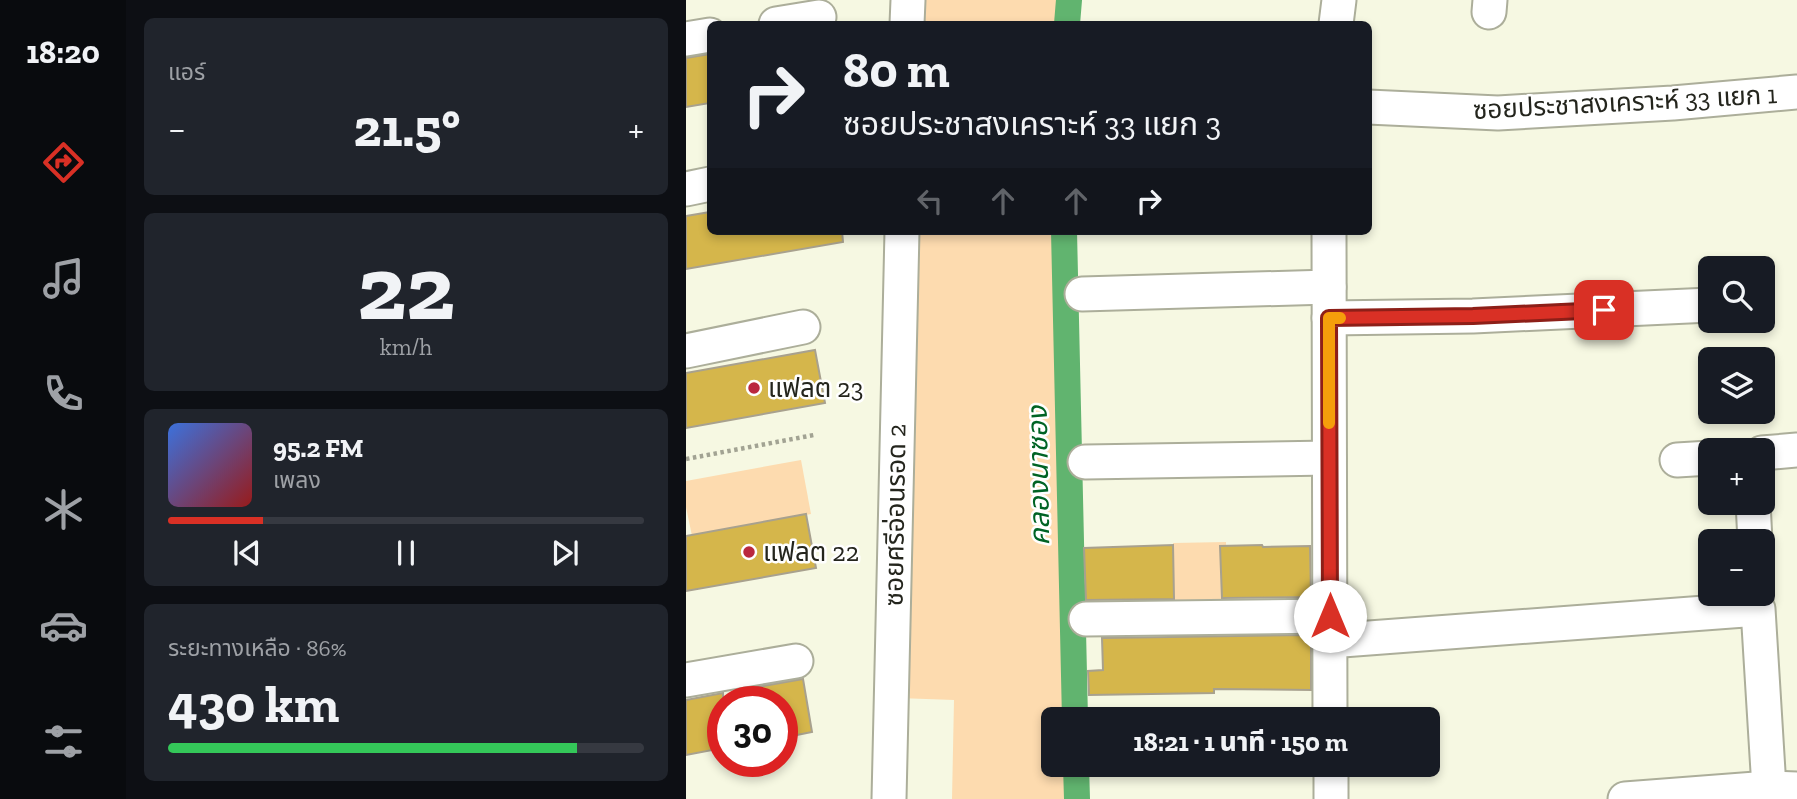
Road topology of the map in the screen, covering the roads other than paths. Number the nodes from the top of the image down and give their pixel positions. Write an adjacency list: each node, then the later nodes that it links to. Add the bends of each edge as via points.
1 (908, 0): 5 (street)
2 (1339, 0): 6 (street)
3 (819, 17): 4 (street)
4 (794, 21)
5 (907, 21)
6 (1336, 21)
7 (707, 36): 8 (street)
8 (686, 39)
9 (1797, 92): 10 (street, ซอยประชาสงเคราะห์ 33 แยก 1, via 1498,113)
10 (1372, 107)
11 (707, 185): 12 (street)
12 (686, 189)
13 (902, 235): 35 (street, ซอยศรีอ่อนรอด 2)
14 (1329, 235): 16 (street)
15 (1082, 294): 16 (street)
16 (1329, 303): 17 (street, via 1473,316); 22 (street)
17 (1698, 306)
18 (803, 327): 19 (street)
19 (686, 351)
20 (1797, 450): 21 (street)
21 (1775, 452)
22 (1329, 458): 25 (street); 29 (street)
23 (1698, 459): 24 (street)
24 (1677, 460)
25 (1085, 463)
26 (1698, 605): 29 (street)
27 (1758, 606): 34 (street)
28 (1086, 619): 29 (street)
29 (1329, 628): 32 (street)
30 (796, 661): 31 (street)
31 (686, 680)
32 (1330, 707)
33 (1331, 777): 36 (street)
34 (1783, 789): 37 (street)
35 (888, 799)
36 (1331, 799)
37 (1625, 799)

